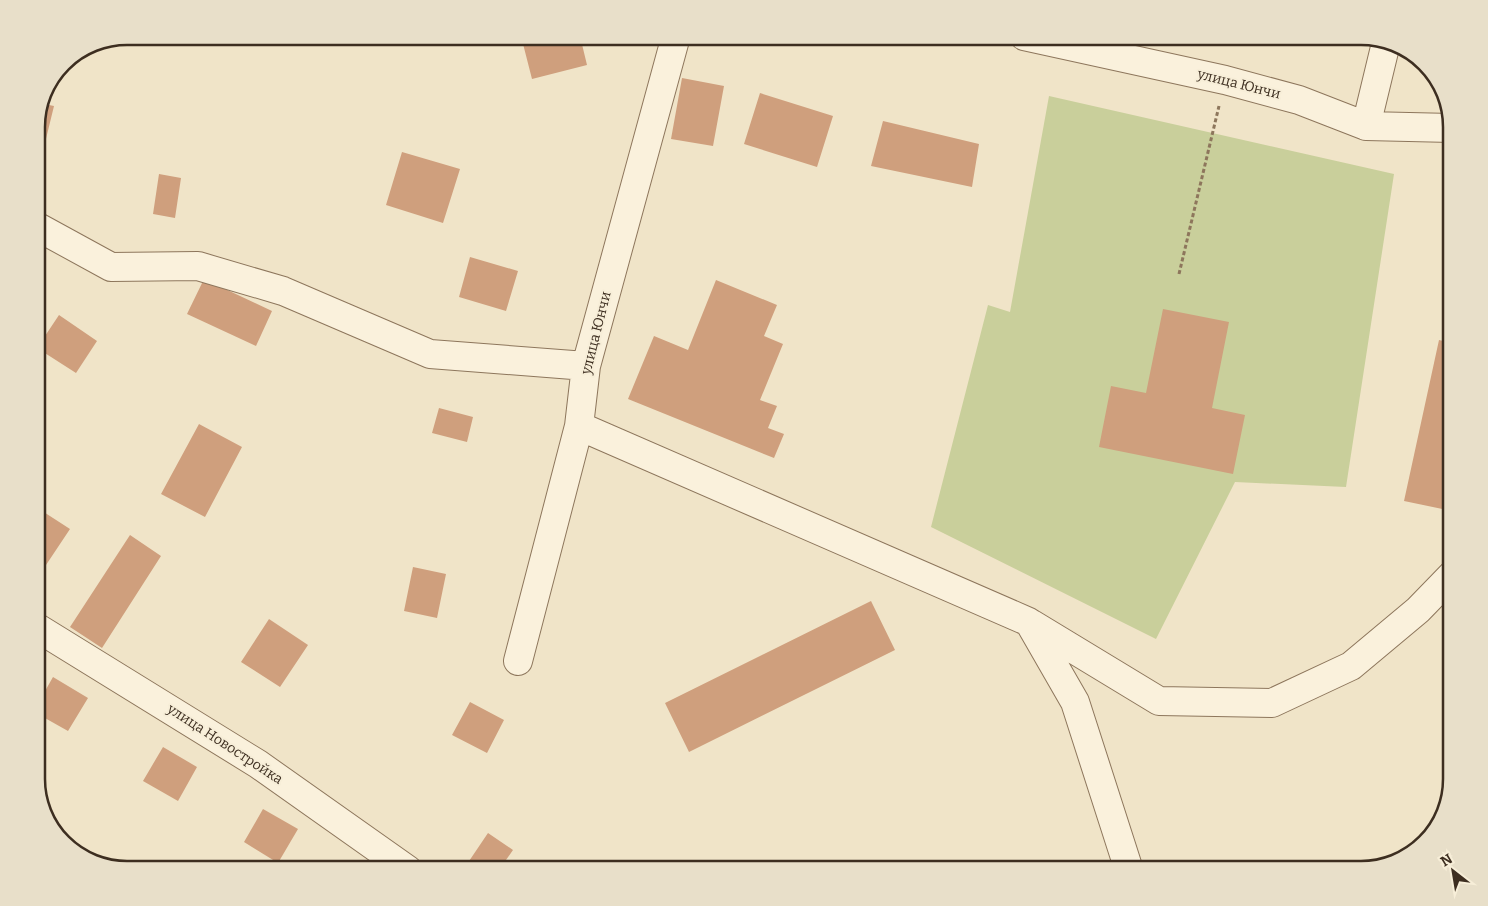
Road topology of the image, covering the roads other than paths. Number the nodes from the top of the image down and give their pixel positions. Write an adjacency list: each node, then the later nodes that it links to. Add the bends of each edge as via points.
1 (674, 45): 7 (street, улица Юнчи)
2 (1065, 45): 4 (street, улица Юнчи, via 1225,80 1299,100)
3 (1385, 49): 4 (street)
4 (1366, 126): 5 (street, улица Юнчи)
5 (1443, 128)
6 (45, 231): 7 (street, via 110,267 198,266 283,291 430,354)
7 (586, 366): 8 (street, улица Юнчи)
8 (579, 426): 10 (street); 12 (street, улица Юнчи)
9 (1443, 584): 10 (street, via 1352,666 1272,703 1159,701)
10 (1029, 622): 14 (street, via 1075,702)
11 (45, 632): 13 (street, улица Новостройка, via 258,764)
12 (518, 661)
13 (395, 861)
14 (1126, 861)

